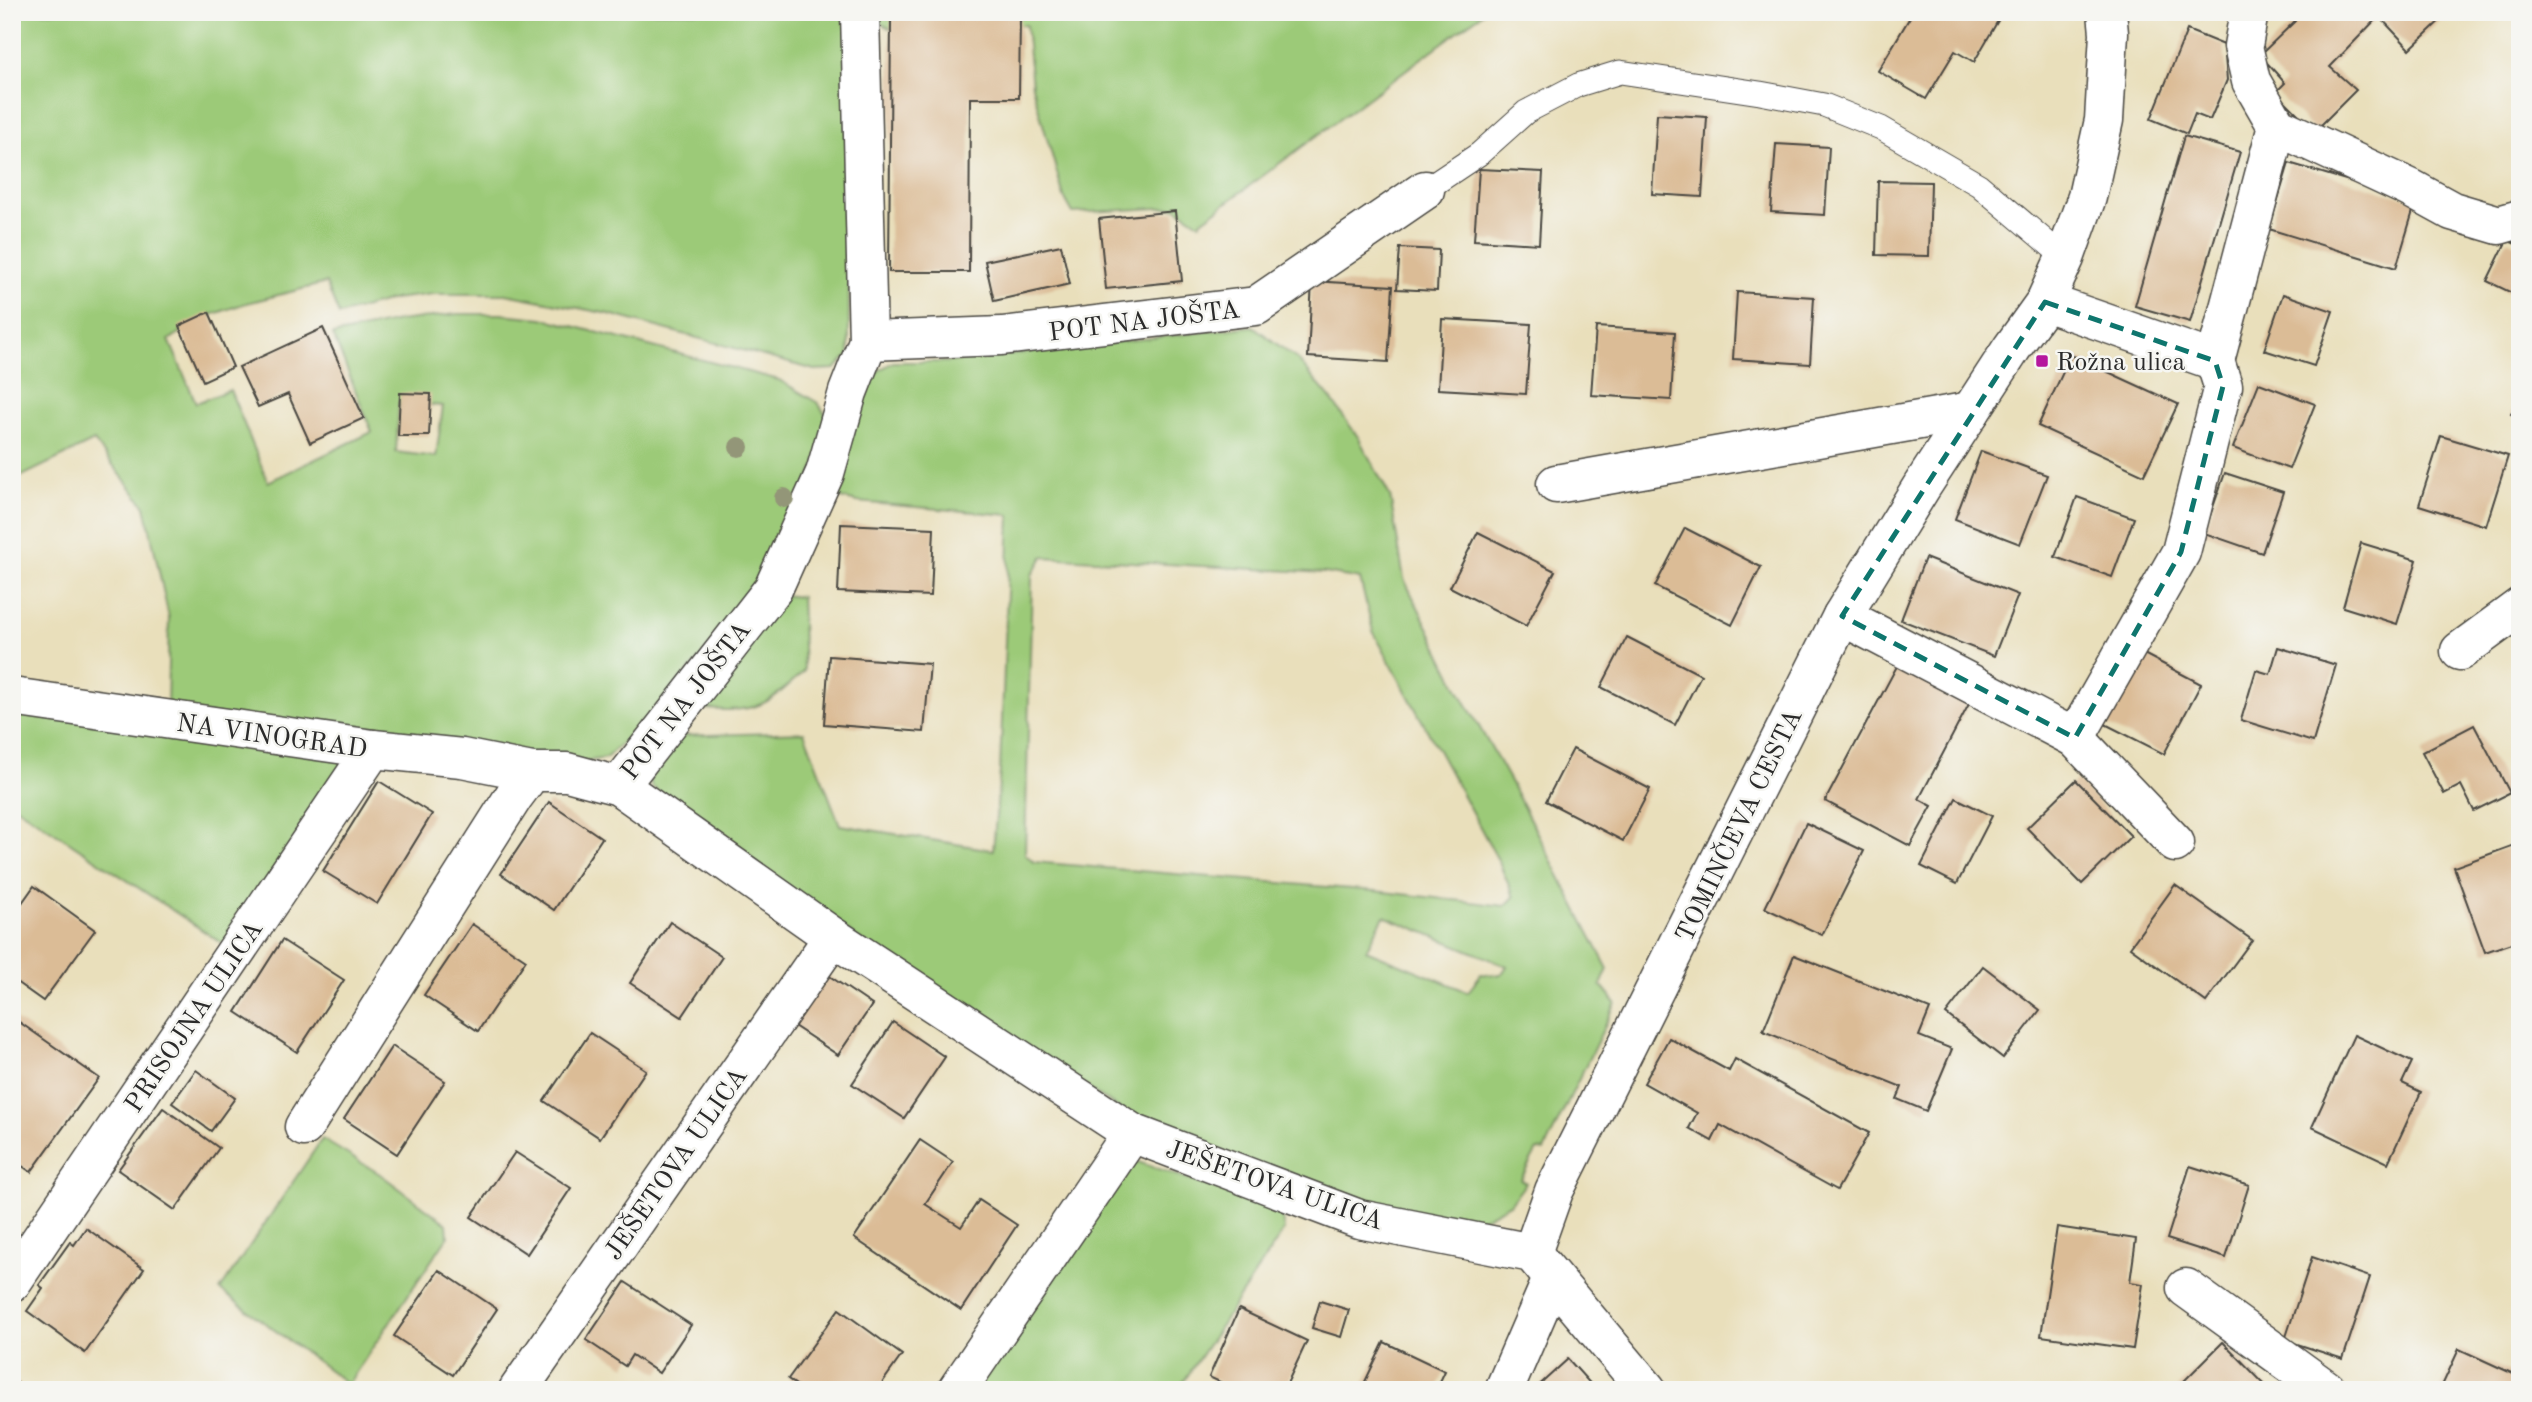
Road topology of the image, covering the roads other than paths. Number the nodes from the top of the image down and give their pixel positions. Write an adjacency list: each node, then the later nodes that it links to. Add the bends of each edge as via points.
1 (860, 12): 9 (street, POT NA JOŠTA)
2 (2107, 12): 7 (street, TOMINČEVA CESTA, via 2104,120 2087,197)
3 (2249, 12): 4 (street, via 2244,46 2251,82)
4 (2277, 126): 6 (street, via 2452,211 2499,225); 10 (street)
5 (1425, 190): 7 (lane, via 1479,154 1526,112 1578,85 1620,72 1824,105 1881,128 1979,185); 9 (street, POT NA JOŠTA, via 1256,306 1002,336)
6 (2520, 219)
7 (2065, 258): 8 (street, TOMINČEVA CESTA)
8 (2045, 302): 10 (street); 11 (street, TOMINČEVA CESTA)
9 (867, 341): 20 (street, POT NA JOŠTA, via 825,473 773,589)
10 (2216, 361): 17 (street, via 2223,386 2181,552)
11 (1971, 411): 12 (street); 14 (street, TOMINČEVA CESTA)
12 (1556, 484)
13 (2520, 607): 15 (street)
14 (1842, 617): 17 (street); 25 (street, TOMINČEVA CESTA, via 1554,1191)
15 (2460, 651)
16 (12, 697): 18 (street, NA VINOGRAD)
17 (2075, 738): 21 (street)
18 (373, 748): 19 (street, NA VINOGRAD); 26 (street, PRISOJNA ULICA)
19 (532, 772): 20 (street, POT NA JOŠTA, via 567,772); 23 (street)
20 (618, 786): 22 (street, JEŠETOVA ULICA)
21 (2175, 843)
22 (834, 937): 24 (street, JEŠETOVA ULICA); 28 (street, JEŠETOVA ULICA)
23 (304, 1127)
24 (1132, 1133): 25 (street, JEŠETOVA ULICA, via 1359,1219); 29 (street, JEŠETOVA ULICA)
25 (1542, 1266): 30 (street, TOMINČEVA CESTA); 31 (street)
26 (12, 1282)
27 (2186, 1288): 32 (street)
28 (518, 1390)
29 (957, 1390)
30 (1504, 1390)
31 (1647, 1390)
32 (2327, 1390)

